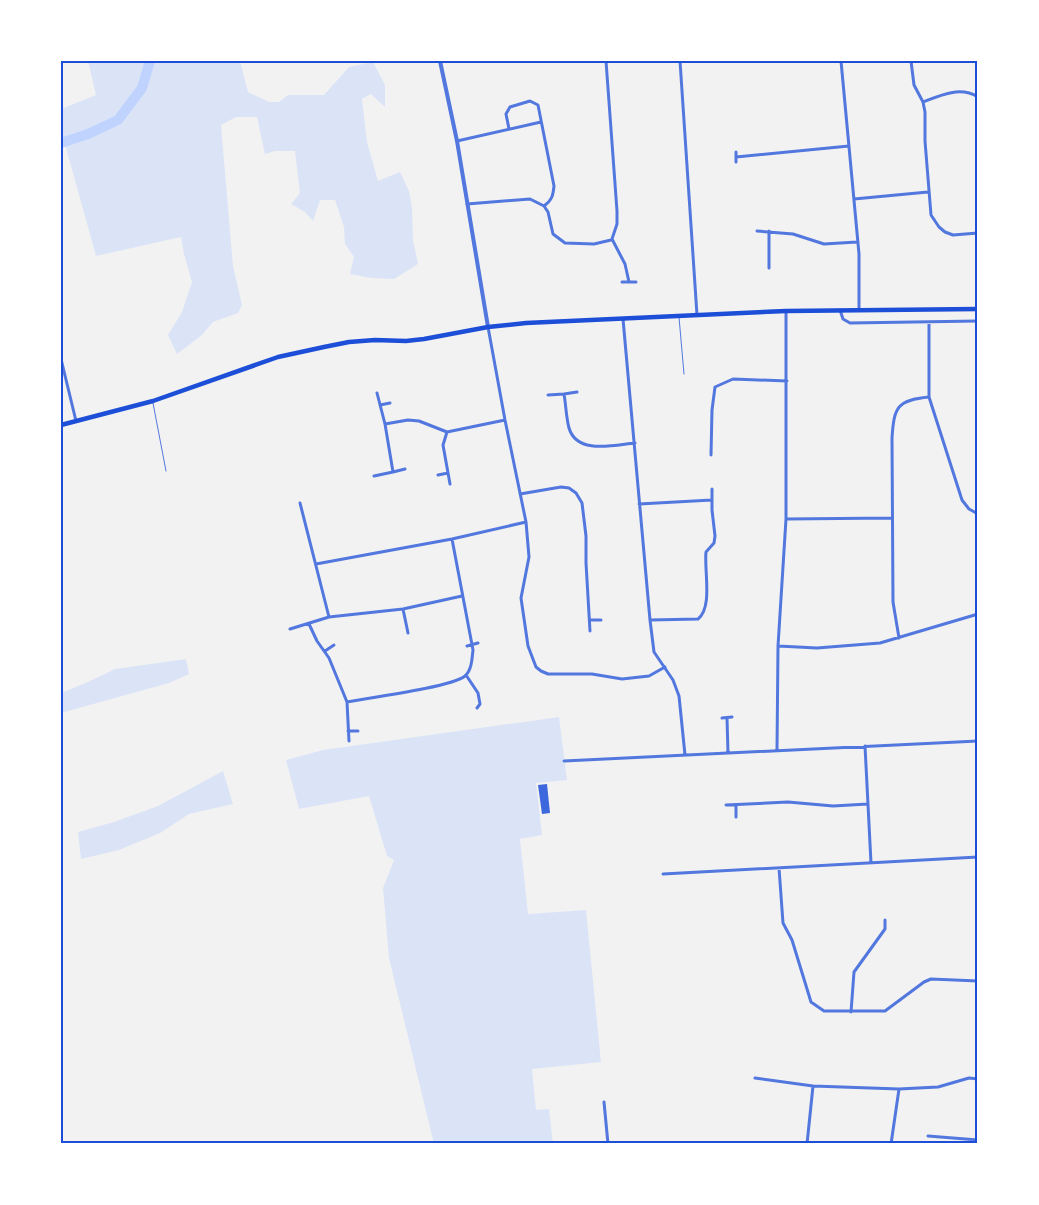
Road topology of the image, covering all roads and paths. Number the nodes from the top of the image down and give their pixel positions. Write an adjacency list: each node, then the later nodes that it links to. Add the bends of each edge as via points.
1 (440, 61): 10 (street)
2 (606, 61): 20 (street, via 617,211)
3 (680, 61): 31 (street)
4 (841, 61): 11 (street)
5 (911, 61): 7 (street, via 914,84)
6 (978, 97): 7 (street, via 961,91)
7 (923, 102): 13 (street)
8 (541, 122): 9 (street); 9 (street, via 538,105 530,101 507,110); 16 (street, via 554,186 553,196)
9 (509, 130): 10 (street)
10 (457, 141): 15 (street)
11 (849, 146): 12 (street, via 736,160); 14 (street)
12 (736, 152)
13 (928, 192): 14 (street); 19 (street, via 931,215 945,232 953,235)
14 (854, 199): 21 (street)
15 (466, 204): 16 (street, via 530,199); 35 (street)
16 (544, 206): 20 (street, via 553,234 565,243 594,244)
17 (757, 231): 18 (street)
18 (769, 231): 21 (street, via 793,234 824,244); 22 (street)
19 (978, 233)
20 (612, 240): 24 (street, via 625,264)
21 (857, 242): 27 (street)
22 (769, 268)
23 (622, 282): 24 (street)
24 (629, 282): 25 (street)
25 (636, 282)
26 (840, 309): 27 (main road); 29 (main road); 34 (street, via 843,319 850,323)
27 (859, 309): 28 (main road)
28 (978, 309)
29 (786, 310): 31 (main road); 38 (street)
30 (679, 316): 31 (main road); 32 (main road); 37 (lane)
31 (697, 316)
32 (623, 318): 35 (main road); 52 (street)
33 (978, 321): 34 (street)
34 (929, 322): 43 (street)
35 (488, 327): 44 (main road, via 406,341 349,342 278,357); 47 (street)
36 (61, 359): 48 (street)
37 (684, 374)
38 (787, 381): 53 (street, via 733,379 715,387); 68 (street)
39 (577, 392): 41 (street)
40 (377, 393): 46 (street)
41 (564, 394): 42 (street); 52 (street, via 569,428 581,444)
42 (548, 396)
43 (929, 397): 66 (street, via 962,500); 67 (street, via 908,400 893,418)
44 (153, 401): 48 (main road); 55 (lane)
45 (390, 403): 46 (street)
46 (380, 405): 49 (street)
47 (505, 420): 51 (street); 62 (street)
48 (76, 422): 50 (main road)
49 (385, 424): 51 (street, via 419,421); 56 (street)
50 (61, 425)
51 (447, 432): 57 (street, via 443,445)
52 (635, 443): 65 (street)
53 (711, 455)
54 (405, 469): 56 (street)
55 (166, 471)
56 (393, 472): 59 (street)
57 (448, 473): 58 (street); 60 (street)
58 (438, 475)
59 (374, 476)
60 (450, 484)
61 (712, 489): 63 (street)
62 (520, 494): 69 (street); 76 (street, via 569,488 582,504)
63 (712, 500): 65 (street); 78 (street, via 715,536 714,543 706,552 706,606 703,615 698,619)
64 (300, 504): 71 (street)
65 (639, 504): 78 (street)
66 (978, 514)
67 (892, 518): 68 (street); 83 (street, via 893,602)
68 (786, 519): 88 (street)
69 (526, 522): 70 (street); 90 (street, via 529,557 521,598 528,646 536,667 548,674 592,674 622,680 649,676)
70 (452, 539): 71 (street); 72 (street)
71 (316, 564): 75 (street)
72 (462, 596): 73 (street); 86 (street)
73 (403, 609): 75 (street); 82 (street)
74 (978, 614): 83 (street)
75 (329, 617): 79 (street)
76 (590, 620): 77 (street); 81 (street)
77 (601, 620)
78 (650, 620): 90 (street, via 654,652)
79 (309, 624): 80 (street); 89 (street)
80 (290, 629)
81 (590, 631)
82 (408, 633)
83 (899, 638): 88 (street, via 880,643 817,648)
84 (478, 644): 86 (street)
85 (334, 645): 89 (street)
86 (472, 645): 87 (street); 91 (street, via 472,663)
87 (467, 646)
88 (778, 646): 102 (street)
89 (325, 651): 92 (street)
90 (665, 667): 104 (street, via 679,696)
91 (466, 675): 92 (street, via 436,686); 93 (street, via 478,693 480,704)
92 (347, 702): 97 (street)
93 (477, 708)
94 (722, 718): 95 (street)
95 (727, 718): 96 (street); 103 (street)
96 (732, 718)
97 (348, 731): 98 (street); 99 (street)
98 (358, 731)
99 (349, 741)
100 (978, 741): 101 (street)
101 (865, 746): 102 (street); 106 (street)
102 (777, 751): 103 (street)
103 (728, 753): 104 (street)
104 (685, 755): 105 (street)
105 (564, 761)
106 (868, 804): 108 (street, via 833,806 788,802); 111 (street)
107 (726, 805): 108 (street)
108 (736, 805): 109 (street)
109 (736, 816)
110 (978, 857): 111 (street)
111 (871, 863): 112 (street)
112 (779, 868): 113 (street); 116 (street, via 783,923 792,940 811,1002 824,1010)
113 (663, 874)
114 (885, 920): 116 (street, via 885,929 854,972)
115 (978, 981): 116 (street, via 931,980 885,1011)
116 (851, 1012)
117 (754, 1078): 119 (street)
118 (978, 1079): 120 (street, via 969,1078 938,1087)
119 (812, 1086): 120 (street); 125 (street)
120 (899, 1089): 126 (street)
121 (604, 1102): 124 (street)
122 (928, 1136): 123 (street)
123 (978, 1140)
124 (608, 1144)
125 (807, 1144)
126 (890, 1144)

